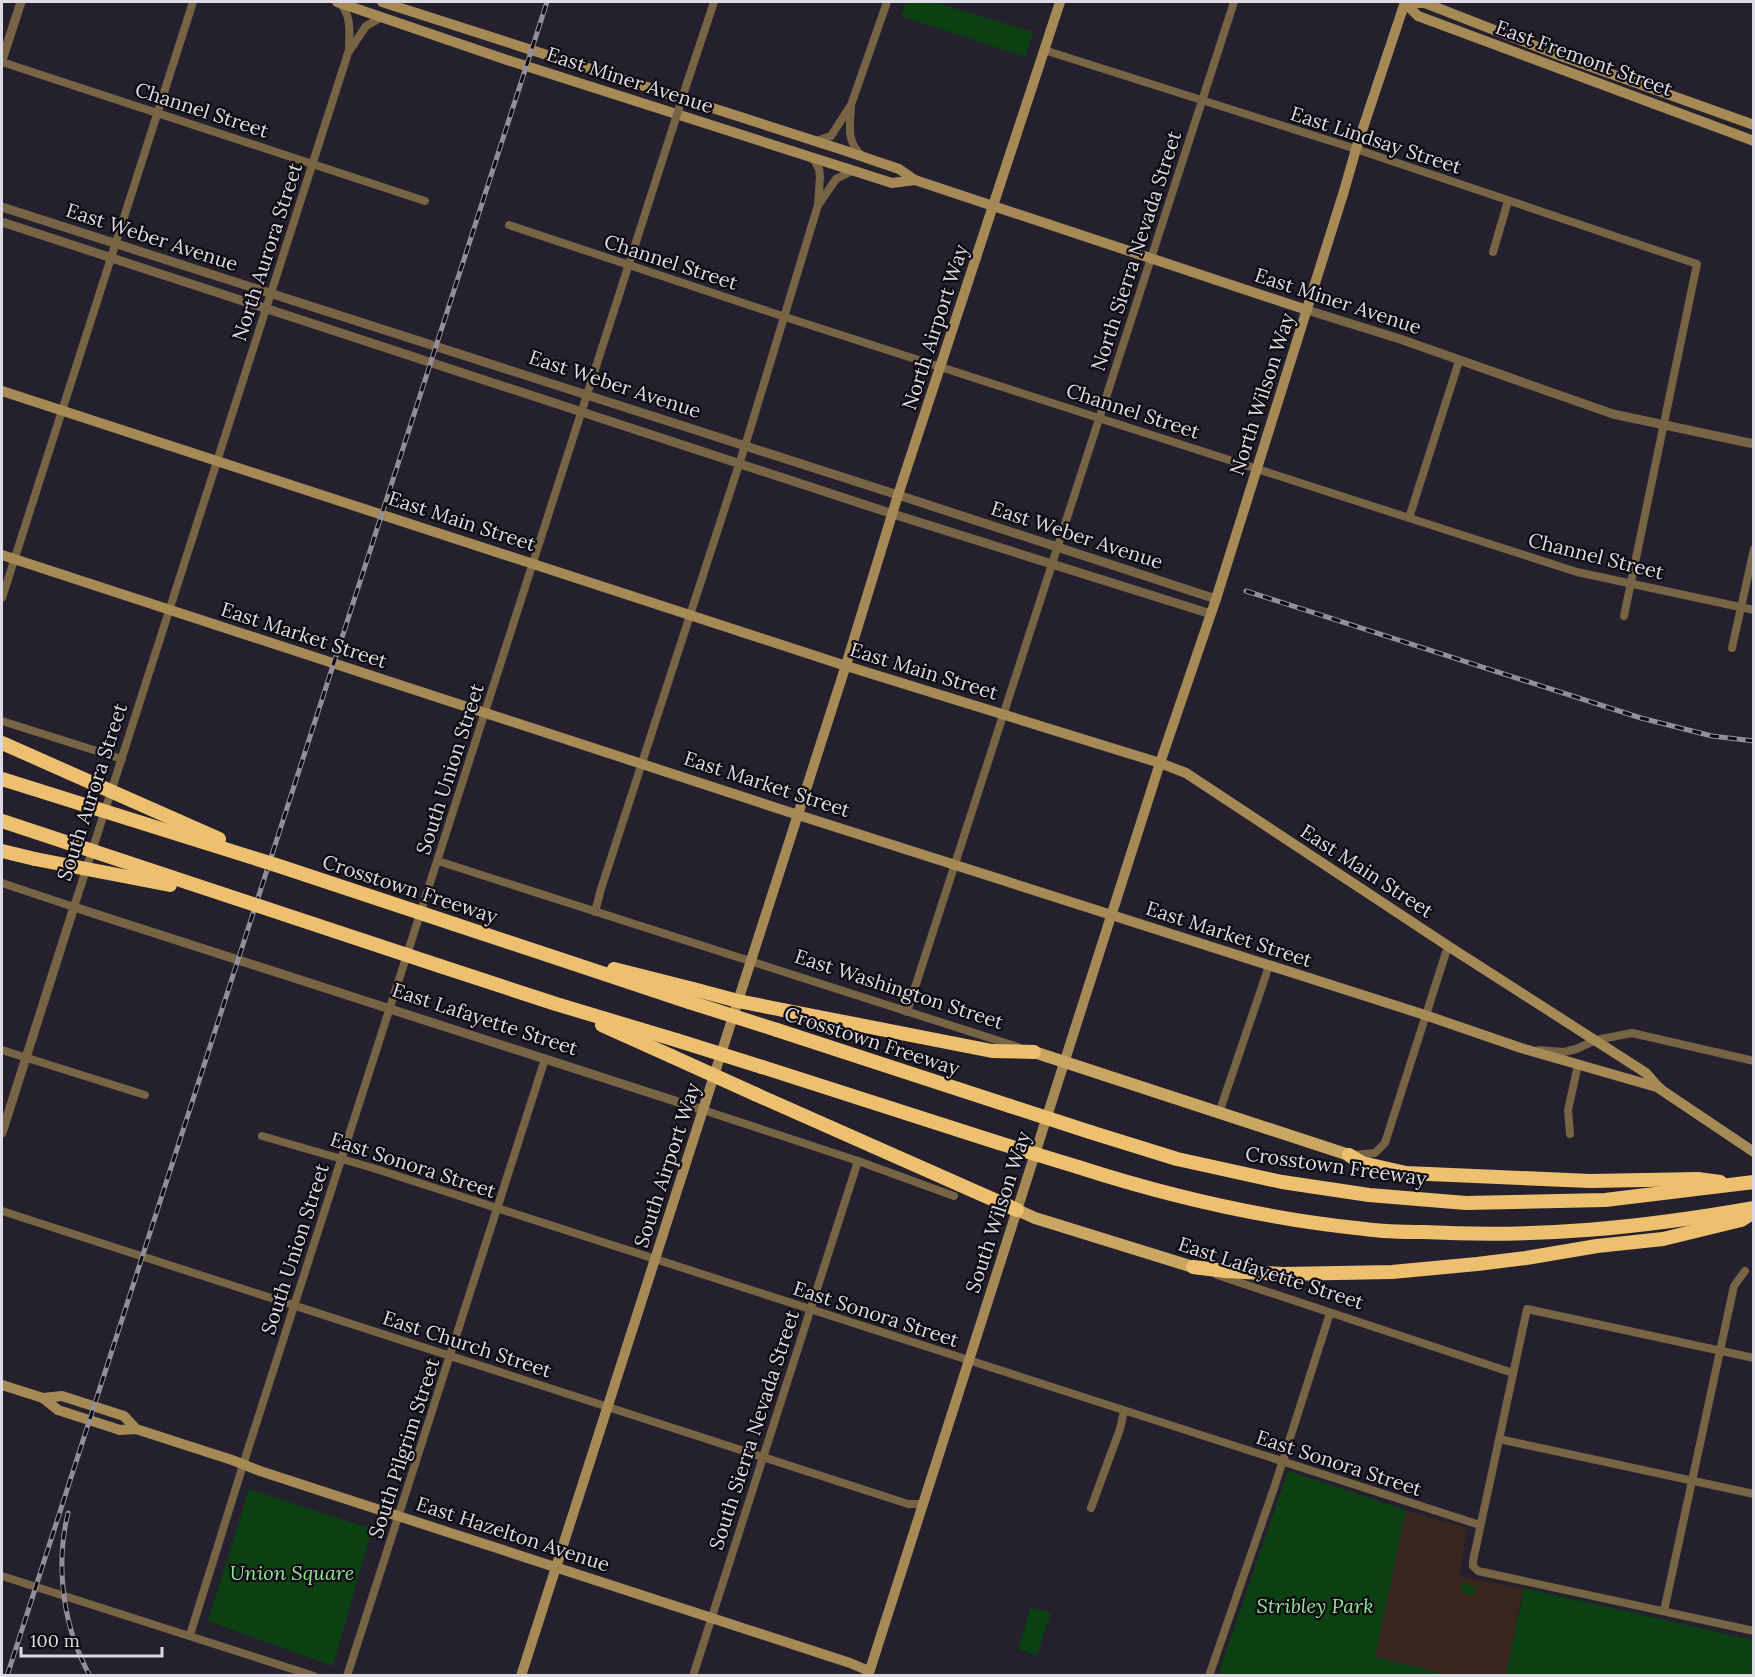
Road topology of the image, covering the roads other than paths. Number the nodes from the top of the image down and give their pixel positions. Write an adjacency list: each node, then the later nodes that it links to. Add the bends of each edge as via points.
1 (21, 2): 13 (street)
2 (193, 2): 16 (street)
3 (338, 2): 10 (main road, East Miner Avenue); 12 (street, North Aurora Street, via 346,10 350,24)
4 (385, 2): 18 (main road, East Miner Avenue)
5 (714, 2): 37 (street, South Union Street, bridge)
6 (887, 2): 15 (street)
7 (1060, 2): 11 (main road, North Airport Way)
8 (1234, 2): 14 (street, North Sierra Nevada Street)
9 (1404, 2): 17 (main road, East Fremont Street, via 1425,3); 19 (main road, East Fremont Street, via 1418,16); 20 (main road, North Wilson Way)
10 (383, 17): 12 (street, North Aurora Street, via 366,26); 21 (main road, East Miner Avenue)
11 (1044, 50): 14 (street, East Lindsay Street); 29 (main road, North Airport Way)
12 (348, 53): 23 (street, North Aurora Street)
13 (2, 61): 16 (street, Channel Street)
14 (1201, 102): 20 (street, East Lindsay Street); 36 (street, North Sierra Nevada Street)
15 (851, 105): 18 (street, via 831,136); 22 (street, via 849,137)
16 (158, 113): 23 (street, Channel Street); 33 (street)
17 (1754, 125)
18 (816, 141): 22 (main road, East Miner Avenue)
19 (1754, 141)
20 (1356, 150): 27 (street, East Lindsay Street); 40 (main road, North Wilson Way)
21 (810, 156): 24 (main road, East Miner Avenue); 28 (street, via 819,169)
22 (864, 157): 25 (main road, East Miner Avenue, via 899,169)
23 (313, 164): 26 (street, Channel Street); 38 (street, North Aurora Street)
24 (854, 170): 25 (main road, East Miner Avenue, via 892,183); 28 (street, via 836,179)
25 (915, 180): 29 (main road, East Miner Avenue)
26 (425, 201)
27 (1508, 201): 34 (street); 49 (street, East Lindsay Street, via 1696,262)
28 (818, 205): 41 (street)
29 (994, 206): 36 (main road, East Miner Avenue); 43 (main road, North Airport Way)
30 (2, 207): 33 (street, East Weber Avenue)
31 (2, 222): 35 (street, East Weber Avenue)
32 (508, 225): 37 (street, Channel Street)
33 (115, 245): 35 (street); 38 (street, East Weber Avenue)
34 (1493, 252)
35 (111, 259): 39 (street, East Weber Avenue); 46 (street)
36 (1152, 259): 40 (main road, East Miner Avenue); 48 (street, North Sierra Nevada Street)
37 (629, 265): 41 (street, Channel Street); 45 (street, South Union Street)
38 (271, 295): 39 (street, North Aurora Street); 45 (street, East Weber Avenue)
39 (266, 309): 47 (street, East Weber Avenue); 52 (street, North Aurora Street)
40 (1307, 310): 42 (street, East Miner Avenue); 54 (main road, North Wilson Way)
41 (785, 317): 43 (street, Channel Street); 51 (street)
42 (1459, 361): 49 (street, East Miner Avenue, via 1613,414); 57 (street)
43 (941, 366): 48 (street, Channel Street); 55 (main road, North Airport Way)
44 (2, 391): 46 (main road, East Main Street)
45 (588, 394): 47 (street, South Union Street); 51 (street, East Weber Avenue)
46 (62, 411): 52 (main road, East Main Street); 61 (street)
47 (583, 412): 53 (street, East Weber Avenue); 62 (street, South Union Street)
48 (1100, 418): 54 (street, Channel Street); 58 (street, North Sierra Nevada Street)
49 (1663, 426): 50 (street, East Miner Avenue); 64 (street)
50 (1754, 444)
51 (745, 446): 53 (street); 55 (street, East Weber Avenue)
52 (217, 461): 62 (main road, East Main Street); 68 (street, South Aurora Street)
53 (739, 463): 56 (street, East Weber Avenue); 70 (street)
54 (1257, 468): 57 (street, Channel Street); 66 (main road, North Wilson Way)
55 (898, 495): 56 (main road, North Airport Way); 58 (street, East Weber Avenue)
56 (892, 514): 63 (street, East Weber Avenue); 74 (main road, North Airport Way)
57 (1409, 518): 64 (street, Channel Street, via 1577,572)
58 (1059, 548): 63 (street, North Sierra Nevada Street); 66 (street, East Weber Avenue)
59 (1754, 549): 67 (street)
60 (2, 555): 61 (main road, East Market Street)
61 (14, 559): 65 (street); 68 (main road, East Market Street)
62 (533, 563): 70 (main road, East Main Street); 75 (street, South Union Street)
63 (1053, 564): 71 (street, East Weber Avenue); 76 (street, North Sierra Nevada Street)
64 (1630, 583): 67 (street, Channel Street); 72 (street)
65 (2, 598)
66 (1216, 599): 71 (main road, North Wilson Way)
67 (1741, 607): 69 (street, Channel Street); 73 (street)
68 (170, 610): 75 (main road, East Market Street); 79 (street, South Aurora Street)
69 (1754, 610)
70 (690, 614): 74 (main road, East Main Street); 80 (street)
71 (1211, 615): 81 (main road, North Wilson Way)
72 (1624, 616)
73 (1732, 648)
74 (846, 665): 76 (main road, East Main Street); 83 (main road, South Airport Way)
75 (485, 712): 80 (main road, East Market Street); 86 (street, South Union Street)
76 (1003, 715): 81 (main road, East Main Street); 87 (street)
77 (2, 721): 79 (street)
78 (2, 743): 88 (highway, bridge)
79 (122, 759): 91 (street, South Aurora Street)
80 (641, 763): 83 (main road, East Market Street); 92 (street)
81 (1160, 763): 93 (main road, South Wilson Way); 94 (main road, East Main Street, via 1186,773)
82 (2, 779): 88 (highway, Crosstown Freeway, bridge)
83 (799, 813): 87 (main road, East Market Street); 95 (main road, South Airport Way)
84 (2, 821): 90 (highway, bridge)
85 (2, 851): 90 (highway, bridge)
86 (438, 861): 92 (street, East Washington Street); 99 (street, South Union Street)
87 (955, 864): 93 (main road, East Market Street); 100 (street)
88 (279, 866): 97 (highway, Crosstown Freeway, bridge, via 562,959 632,972)
89 (2, 883): 91 (street, East Lafayette Street)
90 (225, 896): 98 (highway, bridge)
91 (74, 907): 99 (street, East Lafayette Street); 106 (street, South Aurora Street)
92 (595, 912): 95 (street, East Washington Street)
93 (1112, 915): 96 (main road, East Market Street); 109 (main road, South Wilson Way)
94 (1448, 946): 101 (street); 102 (main road, East Main Street)
95 (750, 963): 100 (street, East Washington Street); 113 (main road, South Airport Way)
96 (1269, 966): 101 (main road, East Market Street); 114 (street)
97 (691, 995): 105 (highway, bridge, via 992,1051); 123 (highway, Crosstown Freeway, bridge, via 777,1030 1090,1132 1177,1159 1282,1182 1369,1195 1466,1203 1605,1200)
98 (556, 1004): 126 (highway, bridge); 127 (highway, bridge, via 1078,1167 1191,1199 1277,1217 1367,1230 1473,1235 1575,1232)
99 (391, 1009): 107 (street, East Lafayette Street); 120 (street, South Union Street)
100 (907, 1012): 105 (street, East Washington Street)
101 (1425, 1015): 103 (main road, East Market Street); 119 (street, via 1385,1143 1375,1153)
102 (1596, 1040): 103 (street, East Market Street, via 1564,1052); 108 (street, East Market Street, via 1632,1033); 111 (main road, East Main Street, via 1646,1073)
103 (1521, 1048): 110 (main road, East Market Street)
104 (2, 1050): 106 (street)
105 (1034, 1052): 109 (main road, East Washington Street)
106 (26, 1058): 112 (street); 115 (street, South Aurora Street)
107 (545, 1059): 113 (street, East Lafayette Street); 125 (street, South Pilgrim Street)
108 (1754, 1061)
109 (1064, 1062): 114 (main road, East Washington Street); 126 (main road, South Wilson Way)
110 (1578, 1065): 111 (main road, East Market Street); 116 (street, via 1568,1110)
111 (1660, 1089): 118 (main road, East Main Street)
112 (145, 1095)
113 (703, 1110): 121 (street, East Lafayette Street); 129 (main road, South Airport Way)
114 (1219, 1113): 119 (main road, East Washington Street)
115 (2, 1133)
116 (1570, 1134)
117 (262, 1136): 120 (street, East Sonora Street)
118 (1754, 1152)
119 (1349, 1155): 123 (highway, via 1362,1163 1406,1173 1590,1181 1698,1179)
120 (342, 1159): 125 (street, East Sonora Street); 132 (street, South Union Street)
121 (858, 1161): 124 (street, East Lafayette Street); 133 (street, South Sierra Nevada Street)
122 (1754, 1182): 123 (highway, Crosstown Freeway)
123 (1737, 1184)
124 (954, 1196)
125 (498, 1209): 129 (street, East Sonora Street); 136 (street, South Pilgrim Street)
126 (1017, 1210): 130 (main road, East Lafayette Street); 138 (main road, South Wilson Way)
127 (1754, 1210): 130 (highway, via 1741,1220 1663,1239 1477,1264 1392,1272 1283,1274)
128 (2, 1211): 132 (street, East Church Street)
129 (655, 1260): 133 (street, East Sonora Street); 141 (main road, South Airport Way)
130 (1193, 1267): 134 (street, East Lafayette Street)
131 (1745, 1271): 135 (street, via 1734,1286)
132 (294, 1306): 136 (street, East Church Street); 146 (street, South Union Street)
133 (810, 1310): 138 (street, East Sonora Street); 144 (street, South Sierra Nevada Street)
134 (1330, 1313): 139 (street, East Lafayette Street); 145 (street)
135 (1720, 1351): 137 (street); 139 (street, via 1527,1309); 147 (street)
136 (451, 1356): 141 (street, East Church Street); 151 (street, South Pilgrim Street)
137 (1754, 1358)
138 (969, 1361): 142 (street, East Sonora Street); 149 (main road, South Wilson Way)
139 (1513, 1373): 143 (street)
140 (2, 1384): 146 (main road, East Hazelton Avenue, via 43,1398 62,1396 124,1416 136,1429)
141 (608, 1407): 144 (street, East Church Street); 153 (main road, South Airport Way)
142 (1124, 1411): 145 (street, East Sonora Street); 150 (street)
143 (1499, 1439): 147 (street); 152 (street)
144 (763, 1457): 149 (street, East Church Street, via 908,1504); 156 (street, South Sierra Nevada Street)
145 (1282, 1462): 152 (street, East Sonora Street); 164 (street)
146 (244, 1465): 151 (main road, East Hazelton Avenue); 158 (street, South Union Street)
147 (1691, 1480): 148 (street); 155 (street)
148 (1754, 1494)
149 (923, 1504): 159 (main road, South Wilson Way)
150 (1091, 1508)
151 (399, 1516): 153 (main road, East Hazelton Avenue); 161 (street, South Pilgrim Street)
152 (1480, 1525): 155 (street, via 1473,1561 1476,1570)
153 (556, 1567): 156 (main road, East Hazelton Avenue); 162 (main road, South Airport Way)
154 (2, 1576): 158 (street)
155 (1664, 1611): 157 (street)
156 (711, 1618): 159 (main road, East Hazelton Avenue, via 850,1663); 163 (street, South Sierra Nevada Street)
157 (1754, 1631)
158 (190, 1635): 160 (street)
159 (870, 1674)
160 (314, 1676)
161 (347, 1676)
162 (521, 1676)
163 (693, 1676)
164 (1209, 1676)

